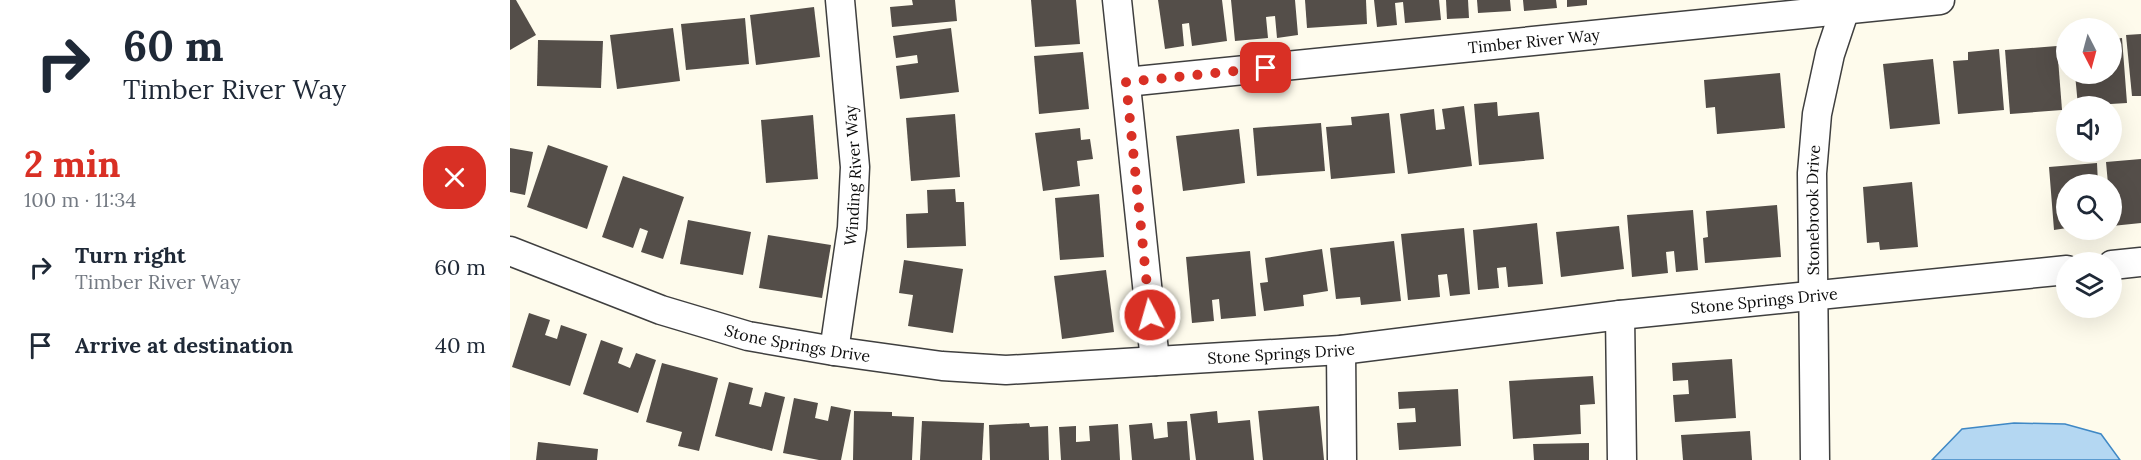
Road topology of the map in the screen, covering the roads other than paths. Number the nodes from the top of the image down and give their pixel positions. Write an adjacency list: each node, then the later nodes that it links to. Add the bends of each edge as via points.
1 (840, 0): 13 (street, Winding River Way, via 855,167 852,228)
2 (1117, 0): 5 (street)
3 (1940, 0): 4 (street, Timber River Way)
4 (1846, 5): 5 (street, Timber River Way); 10 (street, Stonebrook Drive, via 1817,114 1812,173)
5 (1126, 82): 14 (street)
6 (510, 251): 13 (street, Stone Springs Drive, via 662,310 748,336)
7 (2141, 262): 8 (street)
8 (2122, 264)
9 (2056, 271): 10 (street, Stone Springs Drive)
10 (1812, 295): 11 (street, Stone Springs Drive); 17 (street, Stonebrook Drive)
11 (1620, 315): 12 (street, Stone Springs Drive); 16 (street)
12 (1341, 350): 14 (street, Stone Springs Drive); 15 (street)
13 (834, 351): 14 (street, Stone Springs Drive, via 942,366 1006,370)
14 (1155, 361)
15 (1342, 460)
16 (1622, 460)
17 (1815, 460)

